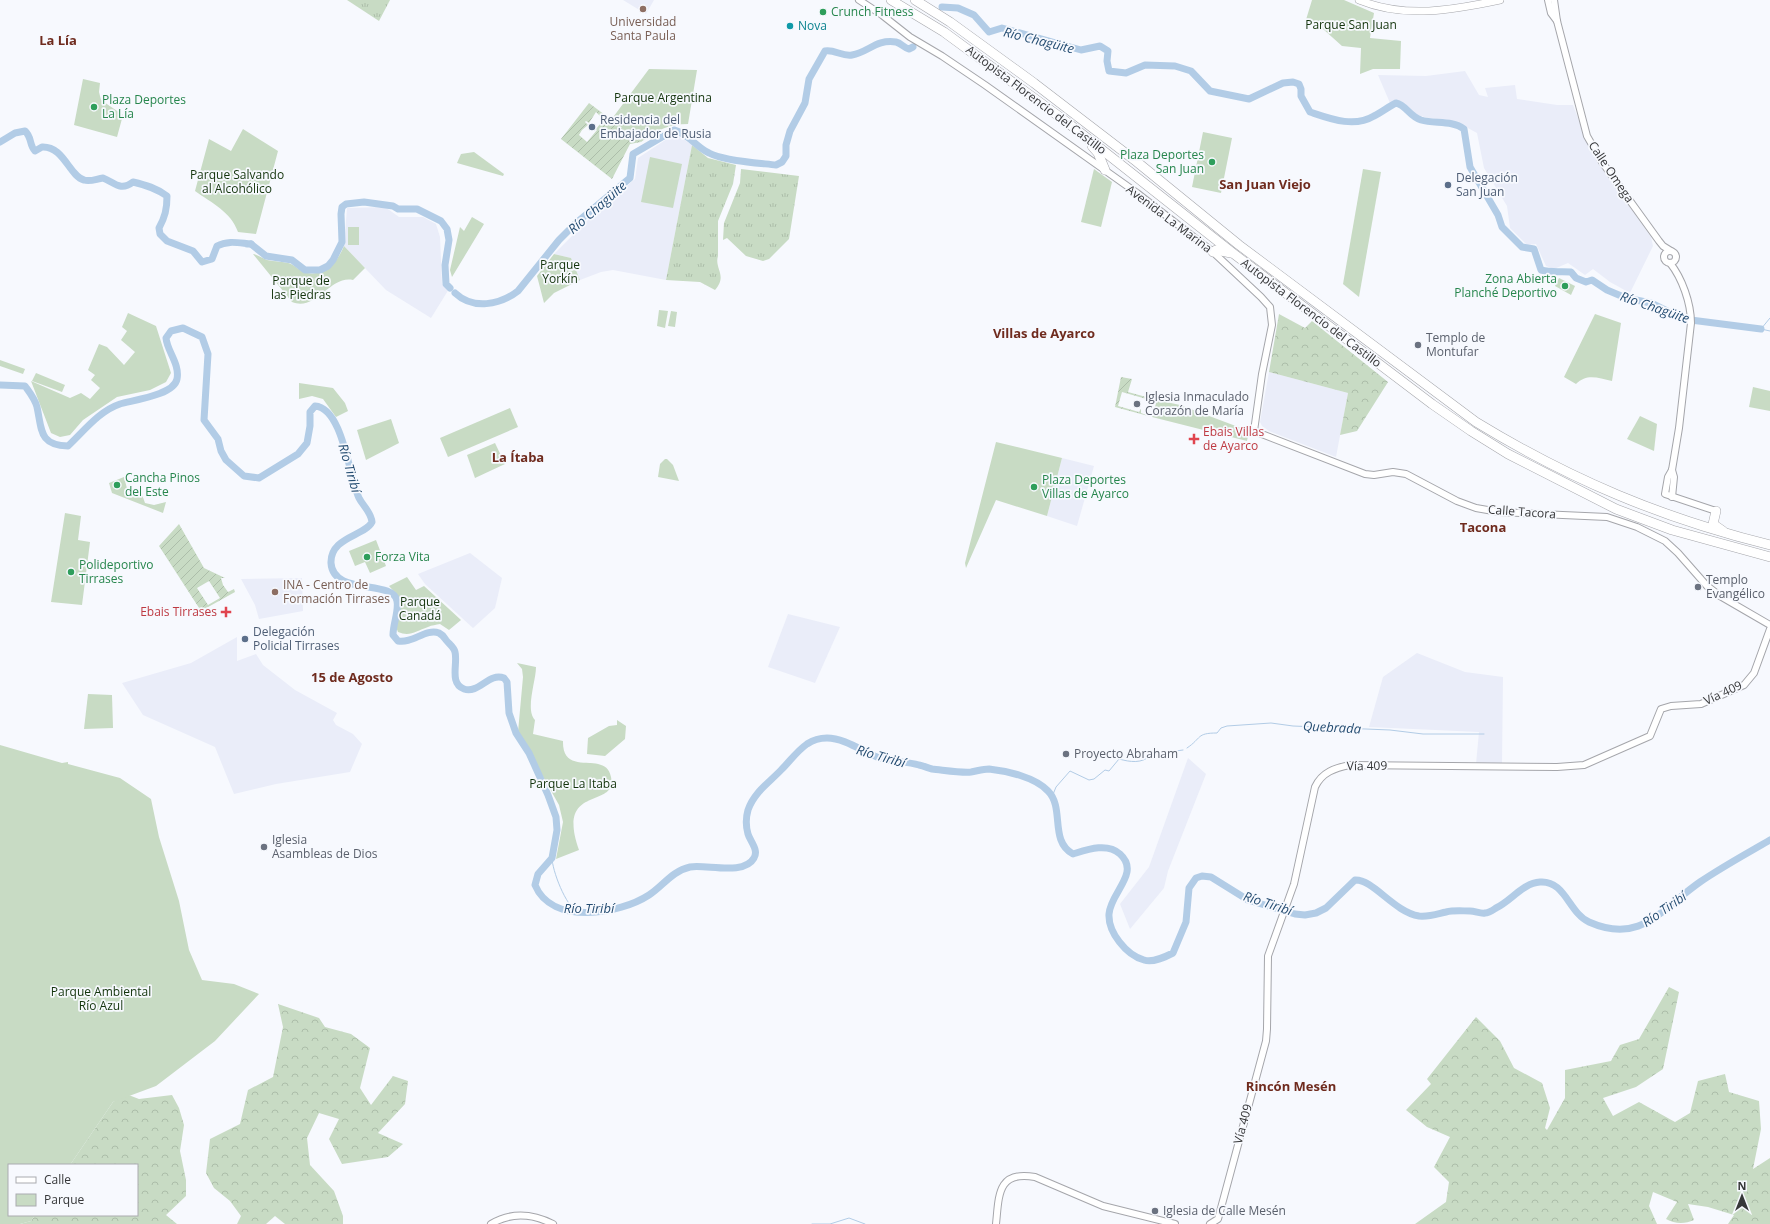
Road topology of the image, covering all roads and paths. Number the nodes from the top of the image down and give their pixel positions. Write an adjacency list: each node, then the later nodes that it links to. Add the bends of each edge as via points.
1 (858, 0): 10 (street, Avenida La Marina)
2 (891, 0): 9 (highway, Autopista Florencio del Castillo, via 944,32)
3 (915, 0): 21 (highway, Autopista Florencio del Castillo, via 1034,83 1239,245 1476,422 1514,445 1606,492)
4 (1359, 0): 5 (main road, via 1384,9 1425,12)
5 (1500, 0)
6 (1548, 0): 8 (street, Calle Omega)
7 (1554, 0): 8 (street, Calle Omega)
8 (1557, 21): 11 (street, Calle Omega, via 1590,143)
9 (1068, 123): 10 (highway, via 1098,153); 14 (highway, Autopista Florencio del Castillo)
10 (1105, 170): 13 (street, Avenida La Marina)
11 (1663, 246): 12 (street, Calle Omega); 15 (street, Calle Omega)
12 (1671, 251): 15 (street); 16 (street, via 1676,254)
13 (1213, 252): 14 (highway, via 1221,250); 17 (street, Avenida La Marina, via 1261,297 1270,307 1272,314)
14 (1234, 254): 24 (highway, Autopista Florencio del Castillo, via 1432,404 1508,454 1616,509 1672,530)
15 (1665, 254): 16 (street, Calle Omega, via 1665,261)
16 (1673, 262): 18 (street, via 1685,294 1691,323)
17 (1254, 431): 25 (street, Calle Tacora, via 1364,474 1406,474 1457,501 1476,508 1499,512 1607,517 1638,527 1665,541 1707,586 1720,596)
18 (1672, 470): 19 (street); 19 (street, via 1665,494)
19 (1672, 497): 20 (street)
20 (1713, 510): 21 (highway, via 1709,518 1702,523); 22 (highway, via 1713,521 1717,528)
21 (1680, 520): 22 (highway, Autopista Florencio del Castillo)
22 (1743, 538): 23 (highway, Autopista Florencio del Castillo)
23 (1770, 545)
24 (1770, 557)
25 (1770, 625)
26 (1770, 630): 31 (street, Vía 409, via 1754,673 1744,685 1702,704 1661,709 1650,736 1584,765 1350,765 1329,771 1322,776 1315,787 1300,861 1287,905 1272,941 1267,963 1266,1041 1218,1219)
27 (492, 1224): 28 (street, via 515,1215 538,1218)
28 (553, 1224)
29 (996, 1224): 30 (street, via 1000,1192 1004,1183 1026,1175 1103,1206)
30 (1175, 1224)
31 (1210, 1224)

